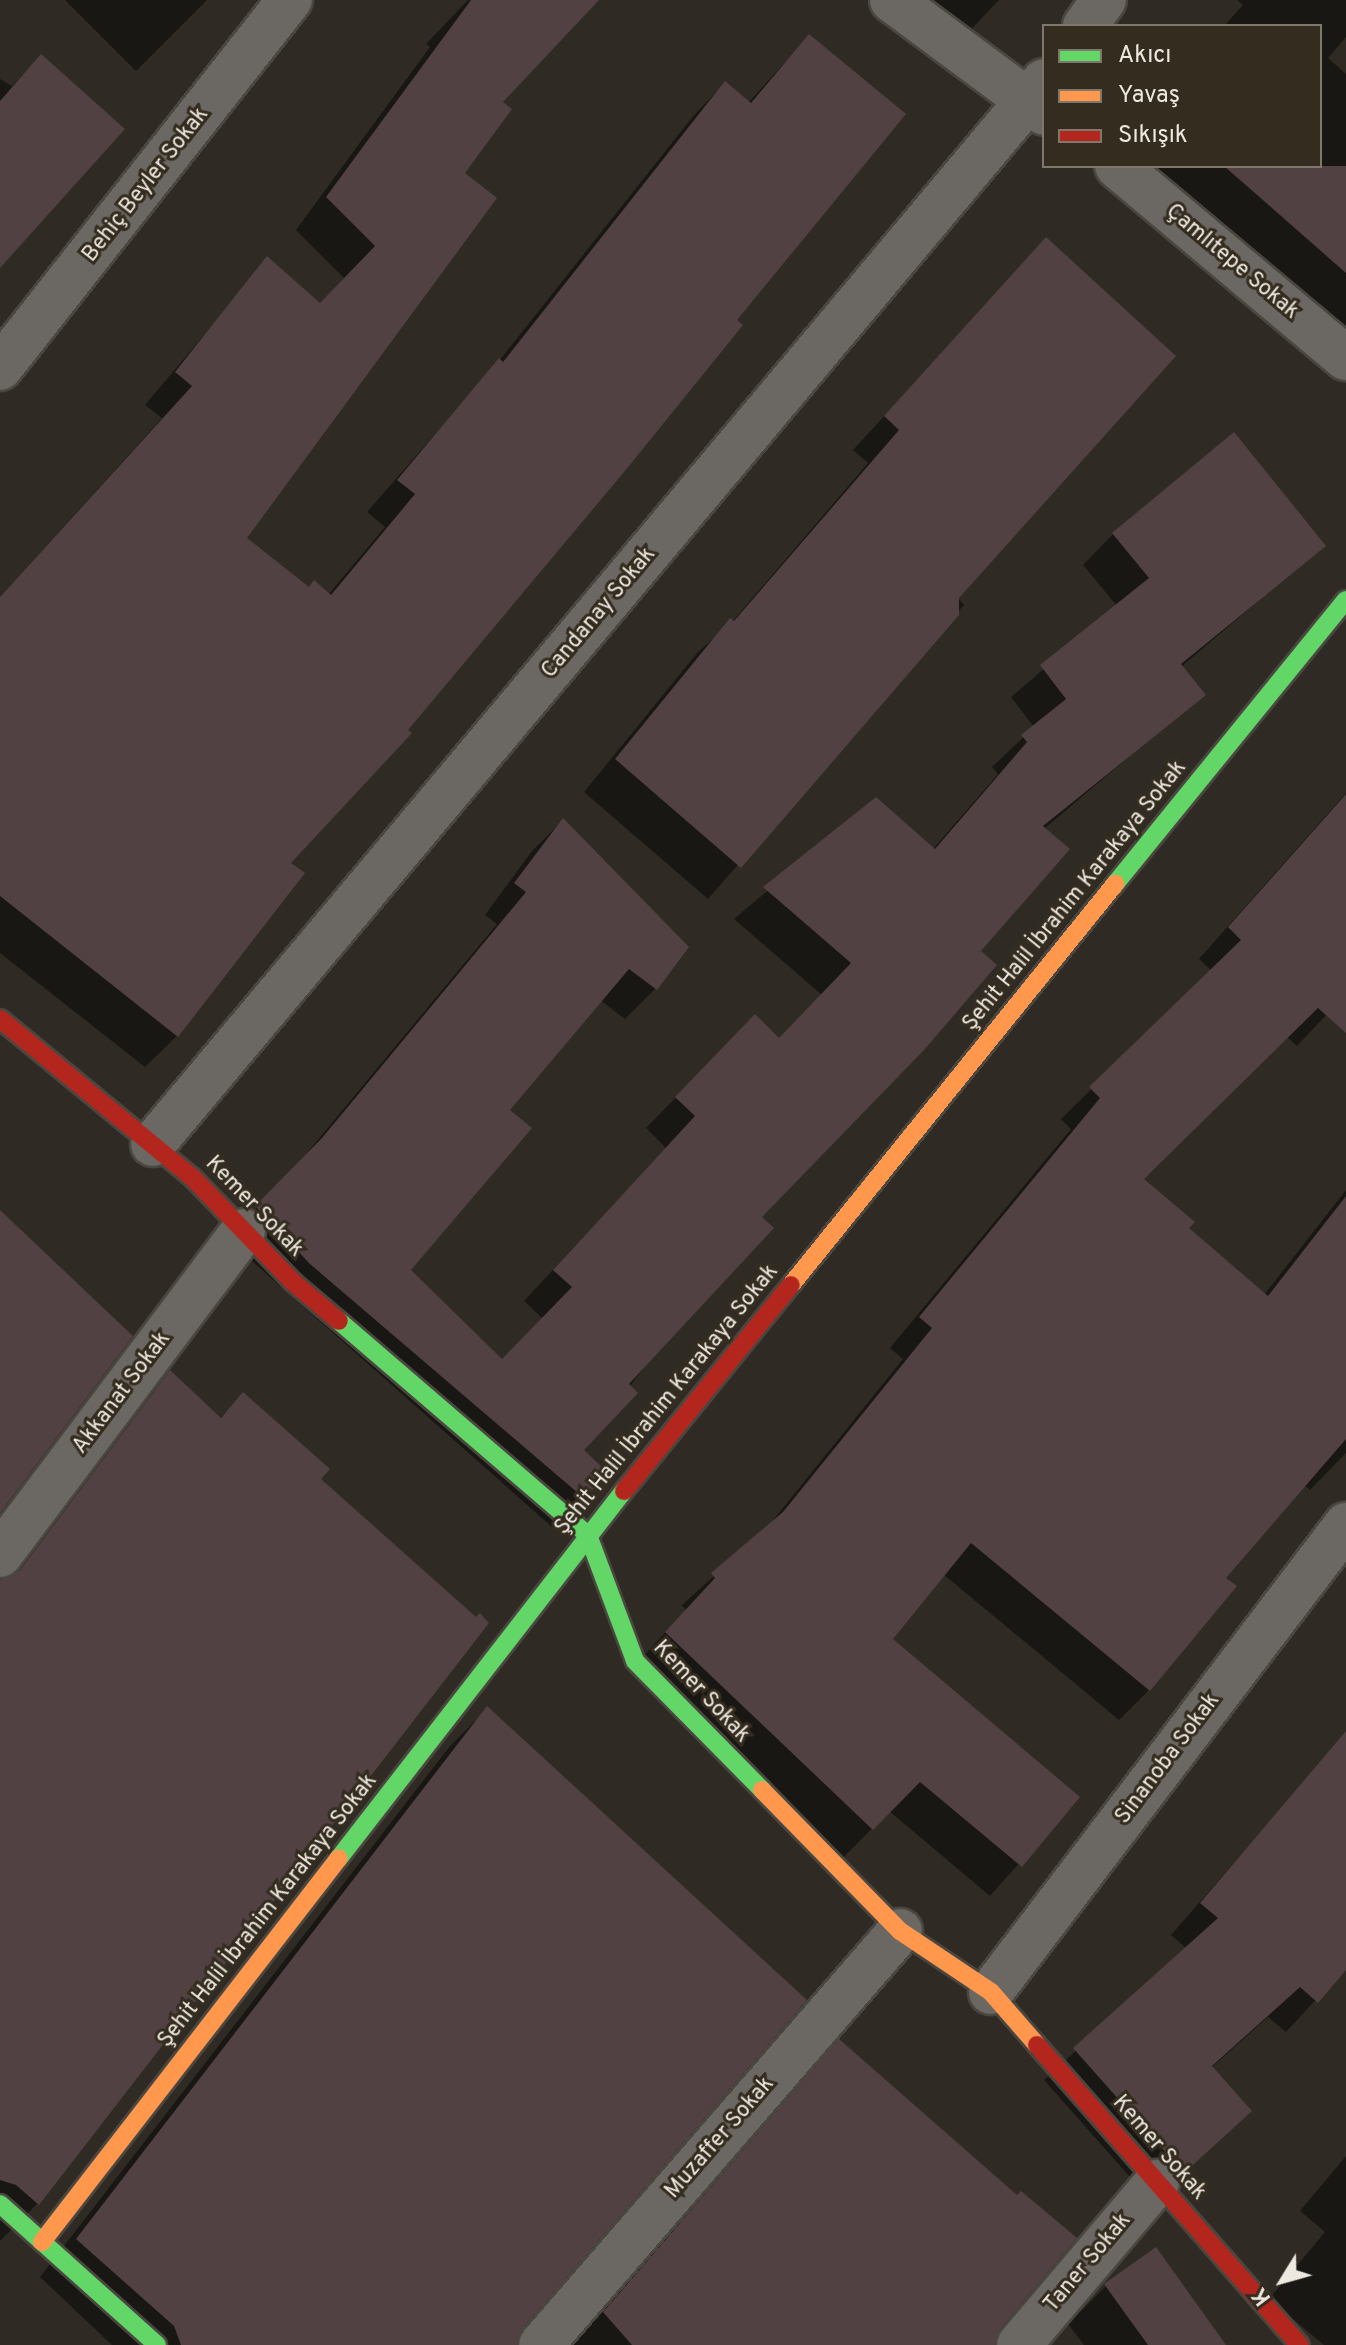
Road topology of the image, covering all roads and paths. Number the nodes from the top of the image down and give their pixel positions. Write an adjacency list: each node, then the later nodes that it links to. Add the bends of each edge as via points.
1 (290, 0): 7 (street, Behiç Beyler Sokak)
2 (892, 0): 5 (street)
3 (1104, 0): 4 (street)
4 (1086, 24)
5 (1038, 99): 11 (street, Candanay Sokak)
6 (1119, 168): 8 (street, Çamlıtepe Sokak)
7 (8, 344)
8 (1346, 358)
9 (1346, 600): 14 (street, Şehit Halil İbrahim Karakaya Sokak)
10 (0, 1019): 11 (street, Kemer Sokak)
11 (153, 1144): 12 (street, Kemer Sokak)
12 (243, 1231): 14 (street, Kemer Sokak, via 293,1282); 15 (street, Akkanat Sokak)
13 (1346, 1525): 17 (street, Sinanoba Sokak)
14 (588, 1535): 16 (street, Kemer Sokak, via 635,1661); 20 (street, Şehit Halil İbrahim Karakaya Sokak)
15 (0, 1555)
16 (900, 1931): 17 (street, Kemer Sokak); 22 (street, Muzaffer Sokak)
17 (991, 1992): 18 (street, Kemer Sokak)
18 (1157, 2182): 23 (street, Taner Sokak); 24 (street, Kemer Sokak)
19 (0, 2204): 20 (street)
20 (42, 2242): 21 (street)
21 (157, 2345)
22 (541, 2345)
23 (1019, 2345)
24 (1300, 2345)

